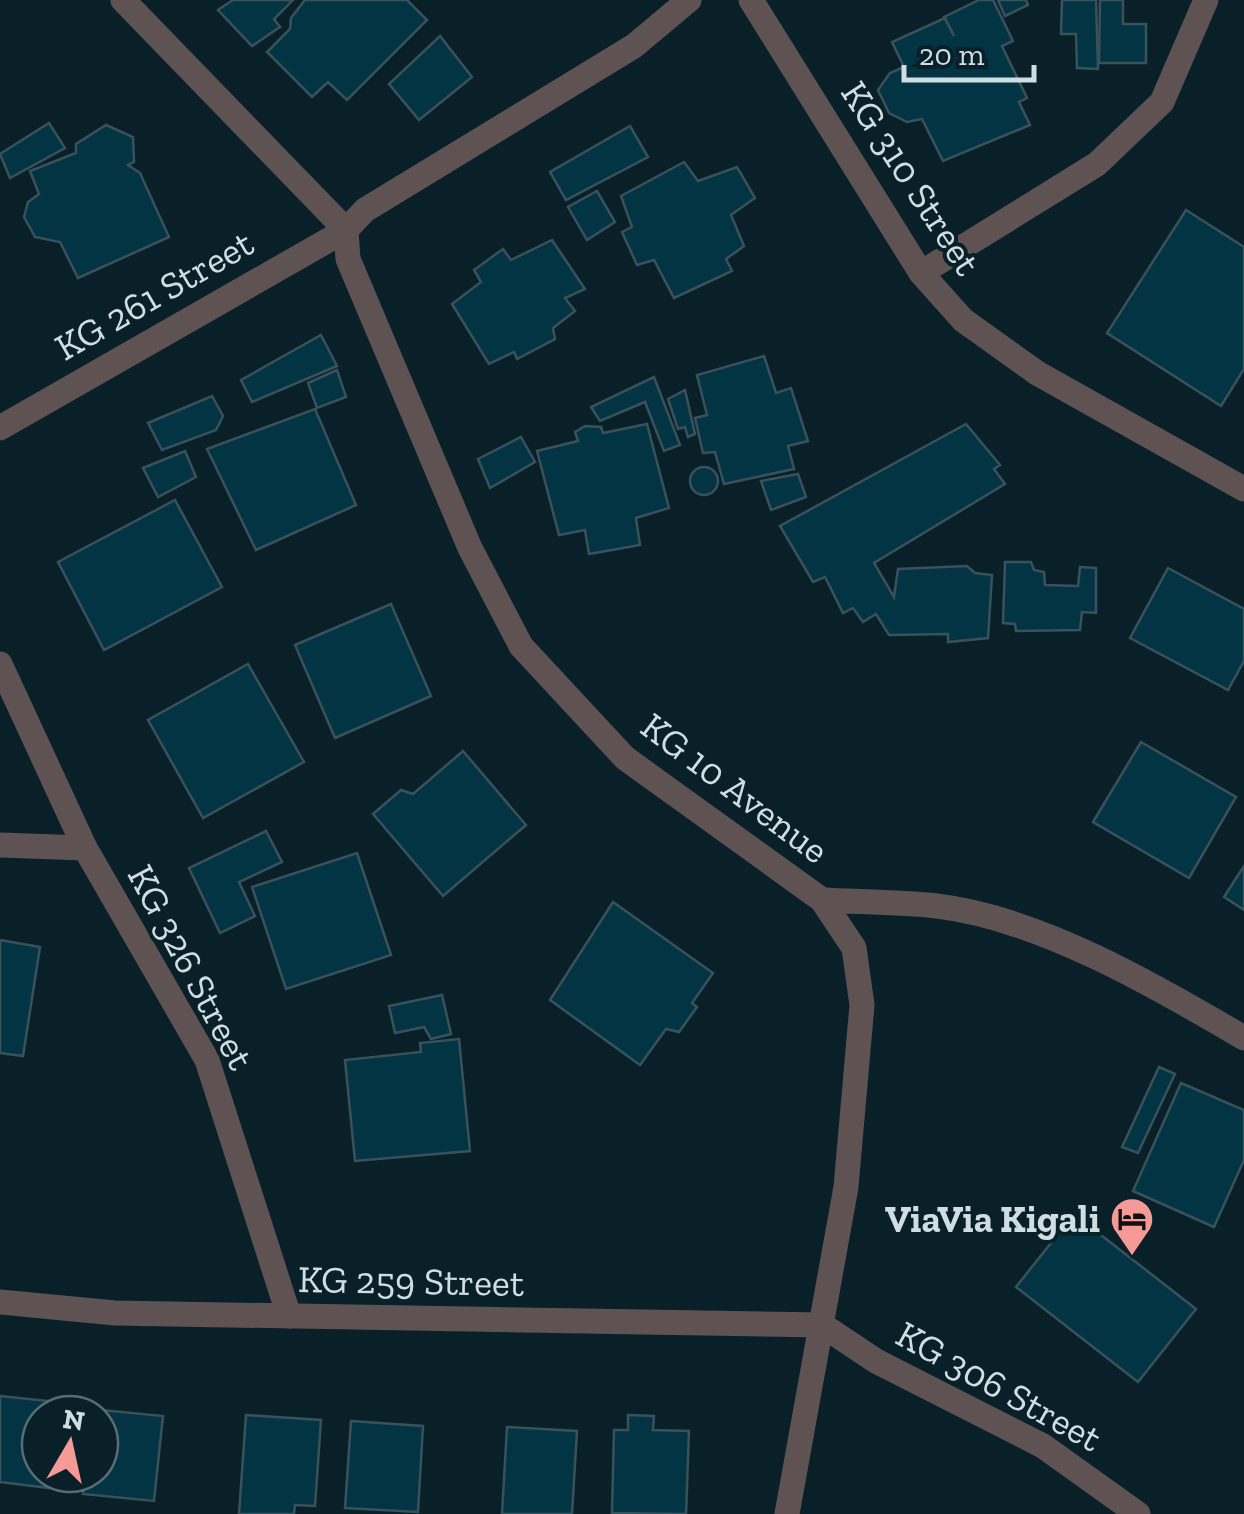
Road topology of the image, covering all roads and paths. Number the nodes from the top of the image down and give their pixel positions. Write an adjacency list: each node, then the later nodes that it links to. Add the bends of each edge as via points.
1 (123, 0): 5 (street)
2 (689, 0): 5 (street, via 634,46 365,210)
3 (751, 0): 6 (street, KG 310 Street)
4 (1206, 0): 6 (street, via 1162,102 1098,164)
5 (346, 230): 7 (street, KG 261 Street); 12 (street, KG 10 Avenue, via 348,259 470,548 521,646 625,758)
6 (921, 273): 8 (street, KG 310 Street, via 963,320 1037,373)
7 (0, 428)
8 (1244, 489)
9 (0, 664): 11 (street, KG 326 Street)
10 (0, 844): 11 (street)
11 (85, 848): 15 (street, KG 326 Street, via 207,1060)
12 (822, 900): 13 (street, via 938,906 1006,923 1104,962); 16 (street, KG 10 Avenue, via 854,948 862,1005 846,1186)
13 (1244, 1038)
14 (0, 1302): 15 (street, KG 259 Street, via 115,1313)
15 (289, 1316): 16 (street, KG 259 Street)
16 (822, 1325): 17 (street, KG 10 Avenue); 18 (street, KG 306 Street, via 876,1361 1042,1446)
17 (788, 1514)
18 (1138, 1514)

